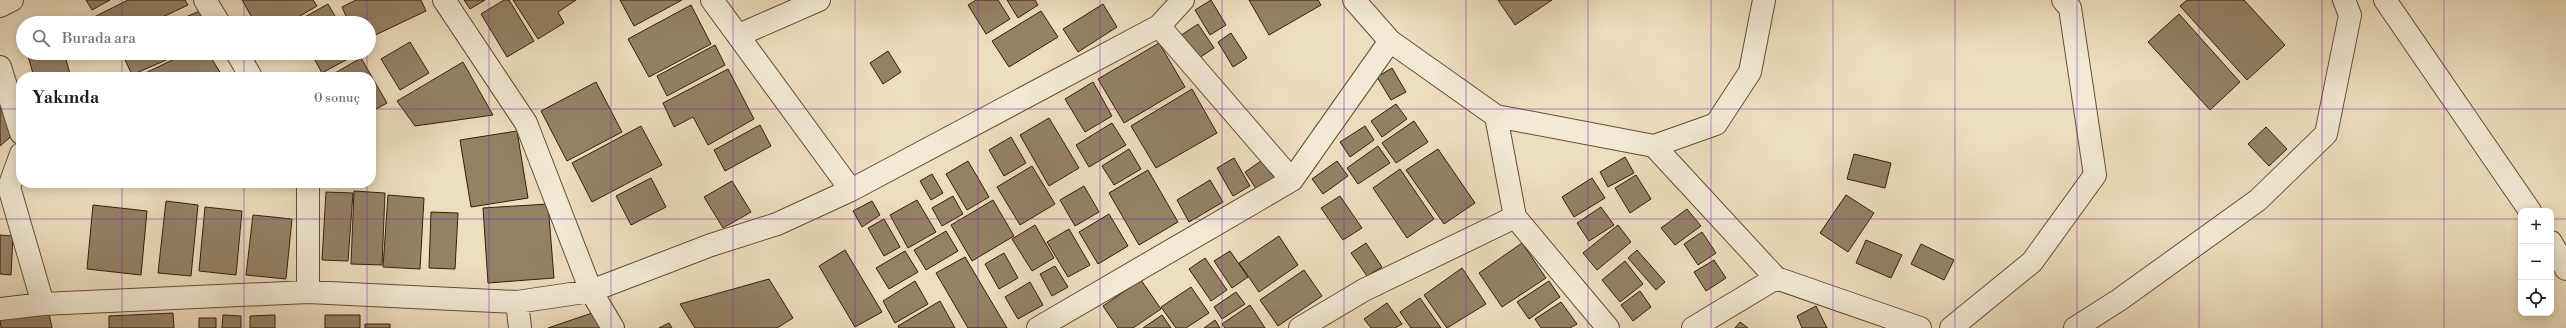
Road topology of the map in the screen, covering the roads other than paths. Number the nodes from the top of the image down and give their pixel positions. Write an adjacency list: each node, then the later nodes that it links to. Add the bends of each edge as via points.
1 (12, 0): 12 (street)
2 (205, 0): 13 (street)
3 (444, 0): 33 (street, via 526,123)
4 (712, 0): 15 (street)
5 (819, 0): 15 (street)
6 (1183, 0): 14 (street)
7 (1354, 0): 16 (street)
8 (1764, 0): 22 (street, via 1750,72 1716,124)
9 (2063, 0): 45 (street, via 2070,8 2095,175 2032,262)
10 (2344, 0): 46 (street, via 2350,15 2326,134 2258,200 2119,300)
11 (2385, 0): 28 (street)
12 (0, 6)
13 (215, 16)
14 (1159, 26): 24 (street); 27 (street)
15 (739, 35): 27 (street)
16 (1390, 41): 20 (street); 24 (street)
17 (241, 60): 19 (street)
18 (0, 67): 21 (street)
19 (248, 72)
20 (1496, 116): 22 (street); 29 (street)
21 (16, 117)
22 (1654, 146): 32 (street)
23 (16, 163): 25 (street)
24 (1292, 180): 40 (street)
25 (4, 186): 36 (street)
26 (308, 188): 34 (street)
27 (851, 190): 33 (street, via 777,224 711,245)
28 (2528, 208)
29 (1515, 217): 41 (street, via 1364,290); 42 (street)
30 (2552, 244): 31 (street)
31 (2566, 269)
32 (1776, 278): 43 (street); 44 (street)
33 (591, 291): 35 (street); 39 (street)
34 (308, 292): 35 (street); 36 (street)
35 (517, 302): 38 (street)
36 (43, 304): 37 (street)
37 (0, 309)
38 (520, 328)
39 (613, 328)
40 (1038, 328)
41 (1300, 328)
42 (1608, 328)
43 (1693, 328)
44 (1920, 328)
45 (1951, 328)
46 (2075, 328)

